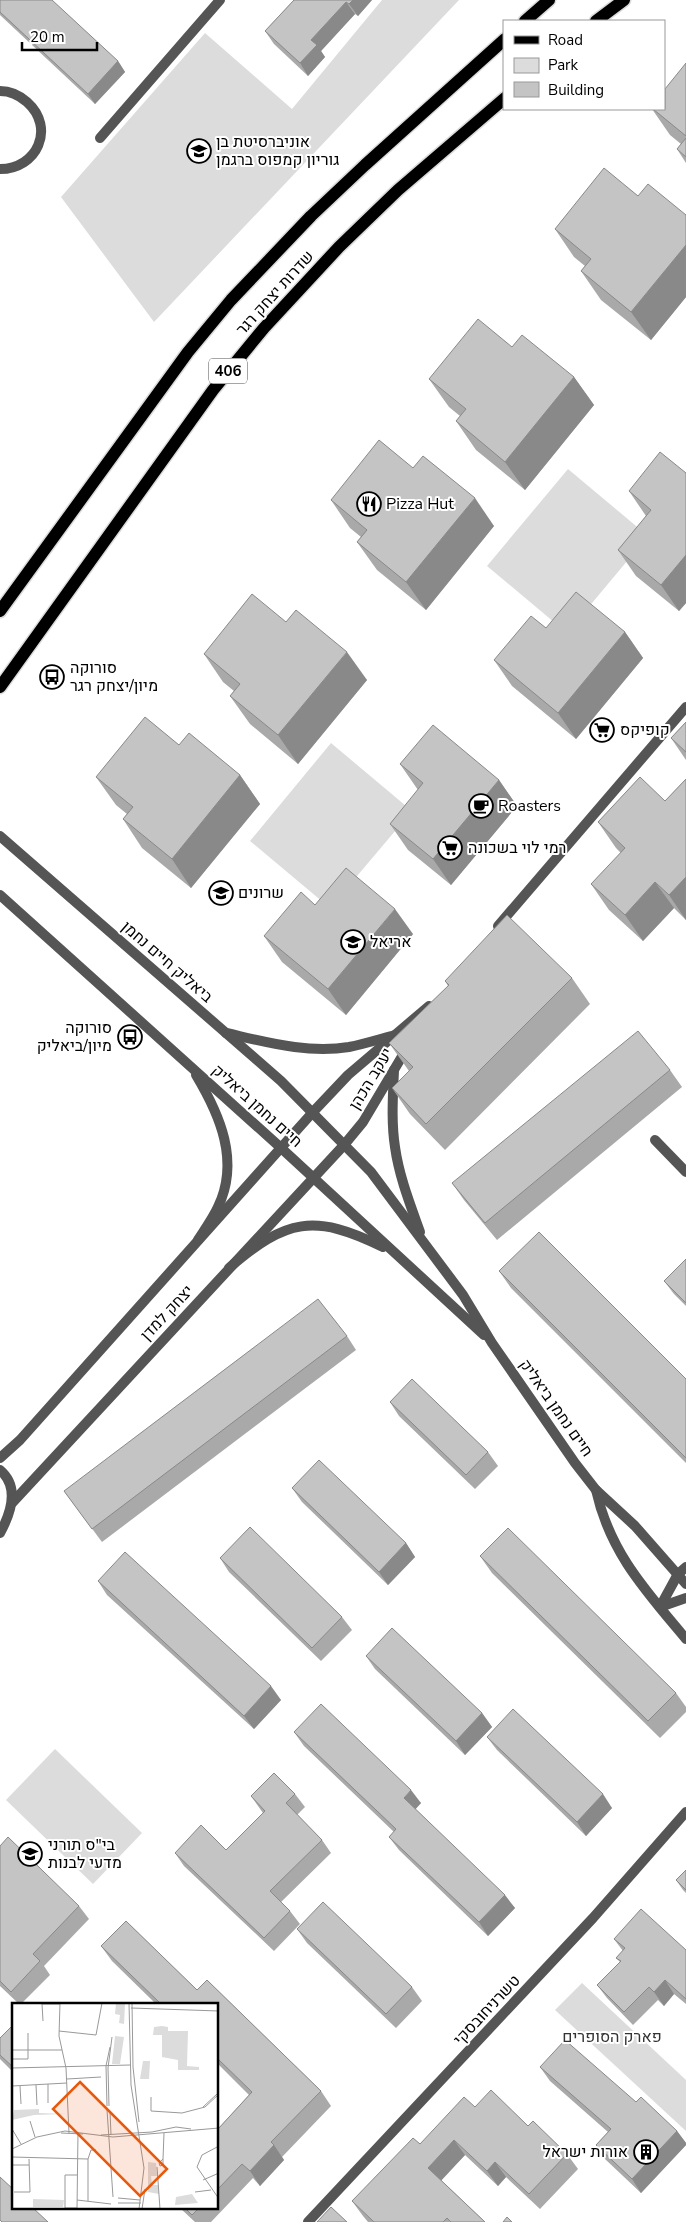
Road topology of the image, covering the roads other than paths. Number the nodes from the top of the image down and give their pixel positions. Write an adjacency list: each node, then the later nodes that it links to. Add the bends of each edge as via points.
1 (220, 0): 9 (street)
2 (549, 0): 4 (main road)
3 (624, 0): 5 (main road)
4 (526, 20)
5 (597, 20)
6 (503, 42): 11 (main road, שדרות יצחק רגר / 406, via 311,216 231,300 188,352)
7 (0, 91): 10 (street, via 9,91 23,98 34,108 41,119 43,133 38,148 29,157 16,166)
8 (503, 100): 12 (main road, שדרות יצחק רגר / 406, via 398,190 339,247 264,328 213,390)
9 (100, 138)
10 (0, 169)
11 (0, 611)
12 (0, 687)
13 (686, 707): 16 (street)
14 (0, 836): 17 (street, ביאליק חיים נחמן)
15 (0, 895): 19 (street, חיים נחמן ביאליק)
16 (491, 935)
17 (225, 1033): 18 (street, via 313,1049 349,1047); 21 (street, ביאליק חיים נחמן)
18 (394, 1035): 20 (street, יעקב הכהן, via 436,1001); 21 (street, יעקב הכהן)
19 (190, 1066): 24 (street, חיים נחמן ביאליק); 27 (street, via 218,1117 228,1174 218,1206)
20 (394, 1070): 23 (street, יעקב הכהן, via 362,1122); 28 (street, via 392,1112 395,1148 404,1186)
21 (312, 1112): 23 (street, חיים נחמן ביאליק); 24 (street, יצחק למדן)
22 (655, 1140): 25 (street)
23 (344, 1144): 26 (street, יצחק למדן); 28 (street, חיים נחמן ביאליק, via 371,1172)
24 (280, 1147): 26 (street, חיים נחמן ביאליק); 27 (street, יצחק למדן)
25 (686, 1172)
26 (312, 1179): 29 (street, חיים נחמן ביאליק); 30 (street, יצחק למדן)
27 (198, 1240): 32 (street, יצחק למדן, via 20,1440)
28 (424, 1242): 31 (street, חיים נחמן ביאליק, via 463,1295)
29 (393, 1252): 30 (street, via 357,1234 331,1226 310,1225 274,1235); 31 (street, חיים נחמן ביאליק)
30 (229, 1268): 35 (street, יצחק למדן)
31 (492, 1343): 34 (street, חיים נחמן ביאליק)
32 (0, 1458)
33 (0, 1470): 35 (street, via 11,1485)
34 (596, 1490): 38 (street, חיים נחמן ביאליק, via 635,1526); 41 (street, חיים נחמן ביאליק, via 607,1528 620,1554)
35 (12, 1503): 36 (street)
36 (0, 1533)
37 (686, 1567): 38 (street)
38 (678, 1574): 39 (street, חיים נחמן ביאליק); 41 (street)
39 (686, 1584)
40 (686, 1598): 41 (street)
41 (660, 1607): 42 (street, חיים נחמן ביאליק)
42 (686, 1639)
43 (685, 1813): 44 (street, טשרניחובסקי, via 594,1918)
44 (308, 2222)

